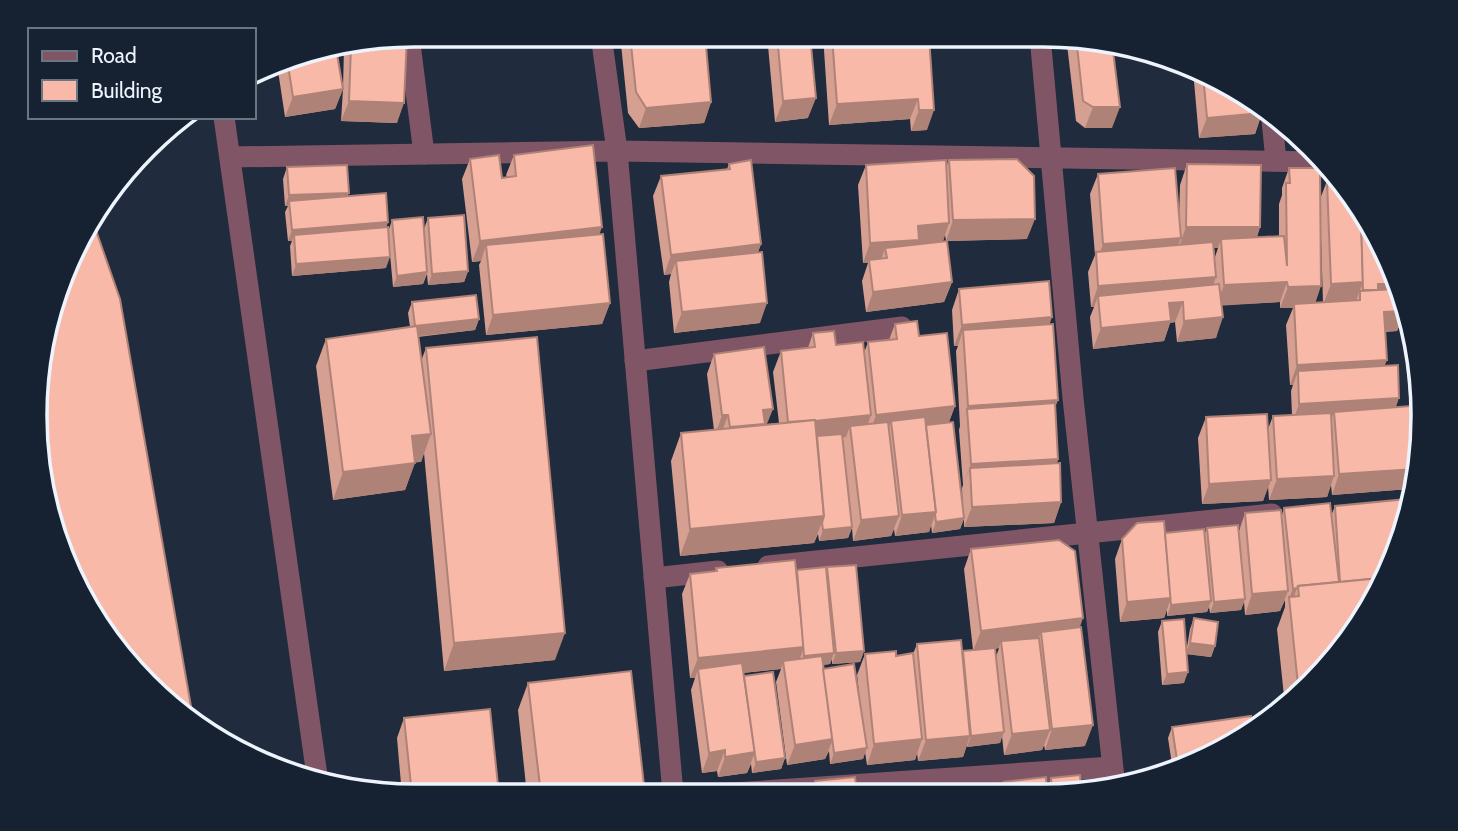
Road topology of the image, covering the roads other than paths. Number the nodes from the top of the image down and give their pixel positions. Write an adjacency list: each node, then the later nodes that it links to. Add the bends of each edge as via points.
1 (410, 47): 7 (street)
2 (603, 47): 6 (street)
3 (1041, 47): 9 (street)
4 (224, 119): 8 (street)
5 (1273, 128): 10 (street)
6 (617, 151): 7 (street); 9 (street); 13 (street)
7 (424, 153): 8 (street)
8 (230, 156): 17 (street)
9 (1053, 157): 10 (street); 15 (street)
10 (1276, 161): 11 (street)
11 (1309, 162)
12 (902, 327): 13 (street)
13 (635, 361): 16 (street)
14 (1296, 512): 15 (street)
15 (1088, 533): 16 (street); 18 (street)
16 (654, 578): 19 (street)
17 (316, 770)
18 (1114, 777): 20 (street)
19 (672, 784)
20 (951, 784)

